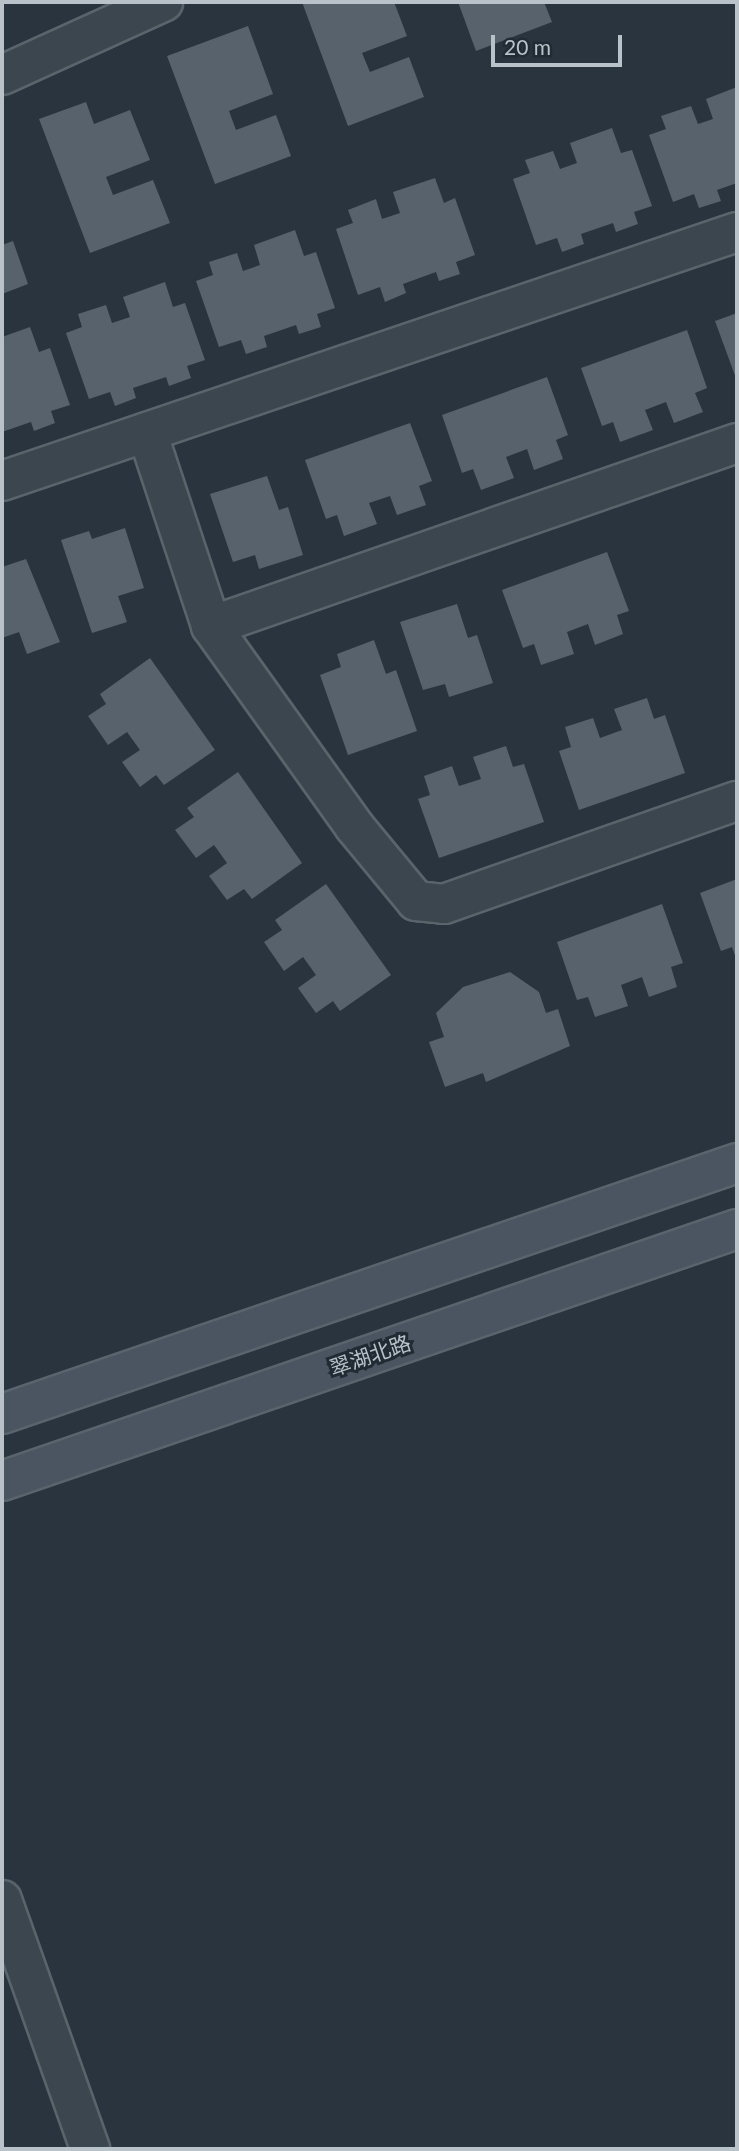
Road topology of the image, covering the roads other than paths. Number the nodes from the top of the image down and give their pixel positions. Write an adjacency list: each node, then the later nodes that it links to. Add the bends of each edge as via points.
1 (163, 2): 2 (street)
2 (2, 75)
3 (737, 232): 4 (street)
4 (147, 432): 6 (street); 7 (street)
5 (737, 443): 7 (street)
6 (2, 481)
7 (211, 626): 8 (street, via 354,826 408,894 424,904 444,904)
8 (737, 801)
9 (737, 1163): 11 (street)
10 (737, 1229): 12 (street, 翠湖北路)
11 (2, 1414)
12 (2, 1481)
13 (2, 1900): 14 (street)
14 (90, 2149)

